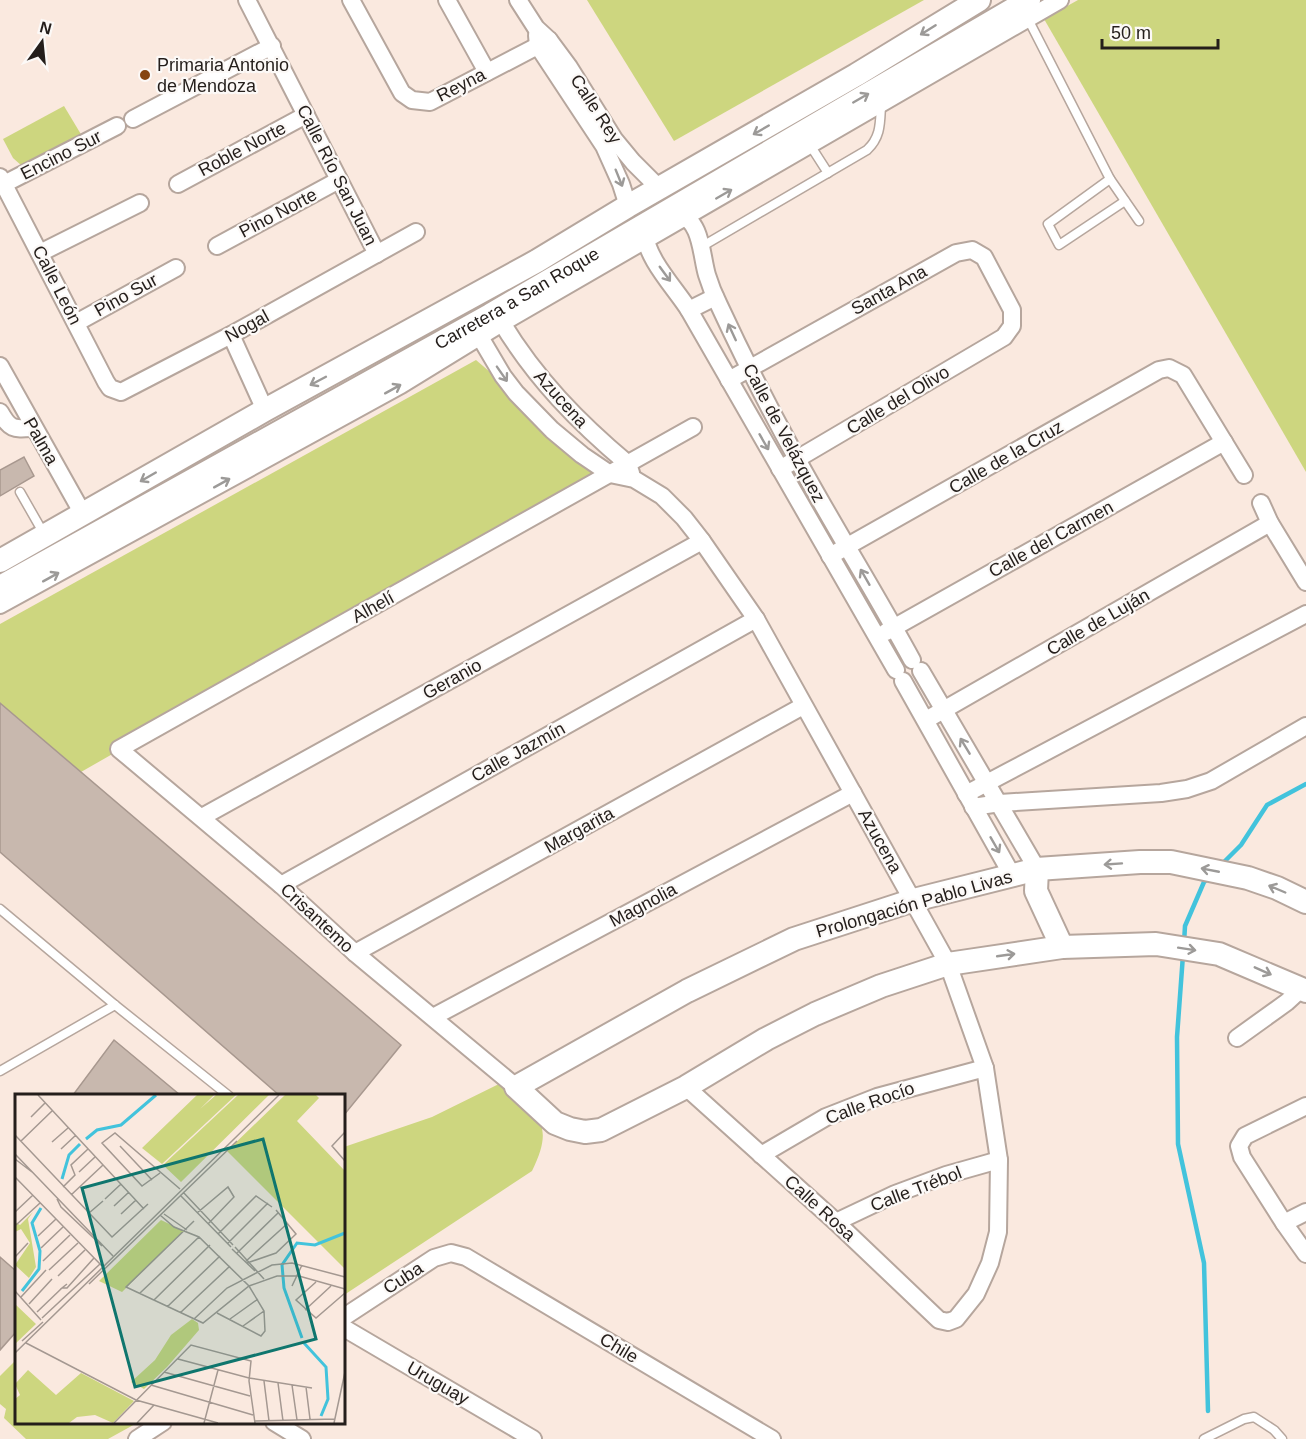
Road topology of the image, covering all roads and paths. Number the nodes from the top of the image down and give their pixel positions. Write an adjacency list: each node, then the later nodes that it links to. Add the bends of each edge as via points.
1 (247, 0): 9 (street, Calle Río San Juan)
2 (351, 0): 10 (street, Reyna, via 402,93 412,100 429,102)
3 (447, 0): 10 (street)
4 (518, 0): 8 (street, Calle Rey)
5 (979, 0): 17 (main road, Carretera a San Roque, one-way to 17)
6 (1060, 0): 7 (street)
7 (1029, 9): 11 (street); 19 (lane); 27 (main road, Carretera a San Roque, one-way to 7)
8 (544, 43): 10 (street, Reyna); 15 (street, Calle Rey)
9 (272, 46): 12 (street, Calle Río San Juan); 13 (street)
10 (487, 72)
11 (880, 105): 16 (street); 18 (lane, via 875,143)
12 (306, 115): 20 (street, Calle Río San Juan); 22 (street, Roble Norte)
13 (133, 119)
14 (117, 126): 21 (street, Encino Sur)
15 (609, 142): 23 (street, Calle Rey); 26 (street, Calle Rey, one-way to 26)
16 (810, 145): 18 (lane); 27 (street, one-way to 16)
17 (709, 160): 23 (main road, Carretera a San Roque); 27 (main road, via 661,200)
18 (828, 173): 32 (lane)
19 (1110, 179): 24 (lane); 24 (lane, via 1048,224 1059,245)
20 (339, 180): 31 (street, Pino Norte); 34 (street, Calle Río San Juan)
21 (2, 181): 33 (street, Calle León)
22 (178, 184)
23 (659, 188): 26 (main road, Carretera a San Roque)
24 (1125, 201): 28 (lane)
25 (140, 203): 33 (street)
26 (628, 206): 30 (main road, Carretera a San Roque)
27 (659, 221): 30 (main road, via 621,220); 32 (street, Calle de Velázquez, via 693,225); 38 (street, Calle de Velázquez, one-way to 38, via 650,256); 39 (main road, Carretera a San Roque)
28 (1139, 221)
29 (416, 232): 34 (street, Nogal)
30 (585, 233): 35 (main road, Carretera a San Roque)
31 (217, 246)
32 (700, 247): 37 (street, Calle de Velázquez)
33 (40, 253): 40 (street, Calle León)
34 (377, 254): 43 (street, Nogal)
35 (537, 261): 39 (main road, via 500,290); 42 (main road, Carretera a San Roque)
36 (176, 267): 40 (street, Pino Sur)
37 (715, 297): 38 (street); 45 (street, Calle de Velázquez, one-way to 37)
38 (688, 310): 46 (street, Calle de Velázquez)
39 (486, 322): 42 (main road, via 453,318); 48 (main road, Carretera a San Roque); 57 (street, Azucena); 58 (street, one-way to 58, via 489,354 516,393 552,430); 71 (street, one-way to 39, via 401,386)
40 (76, 323): 47 (street, Calle León, via 106,382)
41 (1012, 326): 45 (street, Santa Ana, via 1012,310 984,257 965,249); 54 (street, Calle del Olivo, via 1004,337)
42 (411, 331): 49 (main road, Carretera a San Roque, one-way to 49)
43 (231, 335): 47 (street, Nogal, via 128,390); 49 (street)
44 (0, 366): 52 (street, Palma)
45 (749, 369): 46 (street, Santa Ana); 54 (street, Calle de Velázquez)
46 (729, 380): 56 (street, Calle de Velázquez, one-way to 56)
47 (115, 391)
48 (344, 396): 49 (main road); 55 (main road, Carretera a San Roque)
49 (266, 410): 55 (main road); 62 (main road, Carretera a San Roque, one-way to 62)
50 (0, 412): 52 (street, via 12,428)
51 (693, 427): 57 (street)
52 (33, 428): 62 (street, Palma)
53 (1224, 442): 59 (street); 66 (street, Calle de la Cruz, via 1183,375 1168,368 1159,370); 74 (street, Calle del Carmen)
54 (797, 460): 56 (street, Calle del Olivo); 66 (street, Calle de Velázquez)
55 (217, 466): 70 (main road, Carretera a San Roque)
56 (780, 469): 67 (street, Calle de Velázquez)
57 (631, 472): 58 (street, Azucena); 65 (street, Azucena, via 662,496)
58 (610, 474): 80 (street, Alhelí)
59 (1244, 475)
60 (20, 492): 64 (lane)
61 (1261, 503): 63 (street)
62 (83, 514): 64 (main road, Carretera a San Roque)
63 (1270, 523): 69 (street); 77 (street, Calle de Luján)
64 (45, 535): 68 (main road, Carretera a San Roque)
65 (702, 541): 73 (street, Azucena); 85 (street, Geranio)
66 (848, 547): 67 (street, Calle de la Cruz); 74 (street, Calle de Velázquez, one-way to 66)
67 (830, 556): 75 (street, Calle de Velázquez)
68 (0, 561)
69 (1306, 582)
70 (0, 586)
71 (0, 605)
72 (1306, 614): 81 (street)
73 (756, 619): 76 (street, Azucena); 88 (street, Calle Jazmín)
74 (895, 628): 75 (street, Calle del Carmen); 77 (street, Calle de Velázquez)
75 (877, 636): 78 (street, Calle de Velázquez)
76 (803, 706): 82 (street, Azucena); 93 (street, Margarita)
77 (944, 710): 78 (street, Calle de Luján); 81 (street, Calle de Velázquez, one-way to 77)
78 (926, 720): 83 (street, Calle de Velázquez)
79 (1306, 726): 84 (street, via 1211,780 1187,789)
80 (119, 749): 85 (street, Crisantemo)
81 (987, 784): 83 (street); 84 (street, Calle de Velázquez)
82 (853, 793): 89 (street, Azucena); 97 (street, Magnolia)
83 (969, 800): 84 (street); 86 (street, Calle de Velázquez, one-way to 86)
84 (1000, 803): 87 (street, Calle de Velázquez)
85 (202, 817): 88 (street, Crisantemo)
86 (1012, 875): 87 (main road); 89 (main road, Prolongación Pablo Livas)
87 (1036, 880): 90 (main road, Prolongación Pablo Livas, one-way to 87, via 1248,878 1171,862 1140,862); 92 (main road)
88 (281, 885): 93 (street, Crisantemo)
89 (914, 900): 94 (street, Azucena); 101 (main road, Prolongación Pablo Livas, via 759,954)
90 (1306, 902)
91 (0, 909): 96 (lane)
92 (1062, 947): 94 (main road, one-way to 92); 95 (main road, one-way to 95, via 1156,944 1219,954)
93 (355, 953): 97 (street, Crisantemo)
94 (948, 964): 99 (street, Azucena); 102 (main road, via 880,986 815,1014)
95 (1305, 986): 98 (street)
96 (115, 1005): 100 (lane); 103 (lane)
97 (434, 1017): 101 (street, Crisantemo)
98 (1237, 1038)
99 (985, 1068): 105 (street, Calle Rocío, via 877,1097 826,1117); 106 (street, Azucena)
100 (0, 1071)
101 (516, 1087): 102 (main road, via 555,1123 585,1132 601,1130)
102 (686, 1088): 105 (street, Calle Rosa)
103 (229, 1094)
104 (1306, 1106): 109 (street, via 1245,1136 1239,1146)
105 (761, 1155): 108 (street, Calle Rosa)
106 (999, 1160): 108 (street, Calle Trébol, via 895,1194); 113 (street, Azucena, via 999,1232 976,1294)
107 (1306, 1212): 109 (street)
108 (836, 1222): 113 (street, Calle Rosa, via 939,1320 948,1322)
109 (1284, 1223): 110 (street)
110 (1306, 1254)
111 (466, 1257): 112 (street, Cuba, via 451,1253 434,1258); 120 (street, Chile)
112 (345, 1316)
113 (956, 1318)
114 (345, 1329): 119 (street, Uruguay)
115 (160, 1424): 117 (street)
116 (277, 1424): 118 (street)
117 (137, 1439)
118 (302, 1439)
119 (533, 1439)
120 (772, 1439)
121 (1204, 1439): 122 (lane, via 1254,1417)
122 (1282, 1439)

